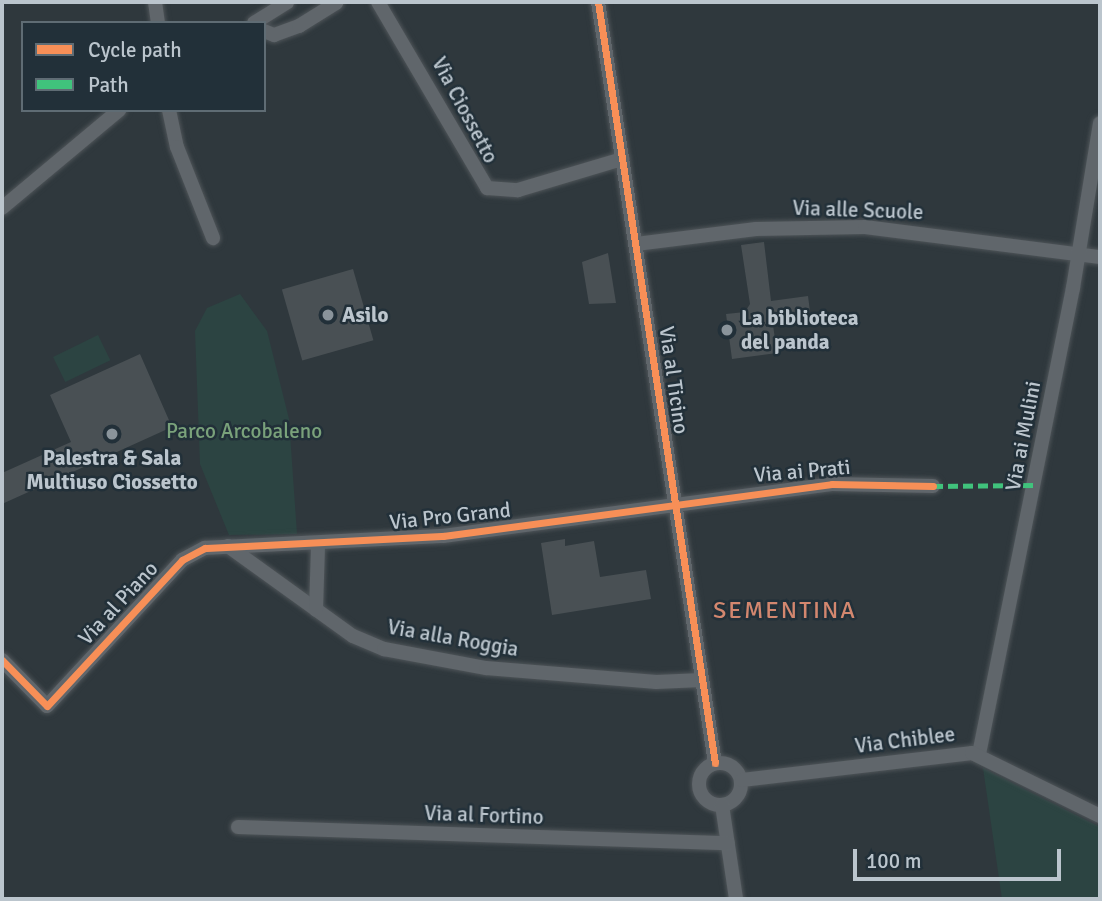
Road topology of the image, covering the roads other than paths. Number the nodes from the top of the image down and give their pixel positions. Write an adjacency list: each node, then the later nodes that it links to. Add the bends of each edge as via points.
1 (155, 2): 6 (street)
2 (287, 2): 7 (street)
3 (378, 2): 12 (street, Via Ciossetto, via 487,188 518,190)
4 (598, 2): 12 (street, Via al Ticino)
5 (336, 3): 8 (street, via 299,26 274,35)
6 (158, 21)
7 (257, 21)
8 (266, 32)
9 (117, 112): 13 (street)
10 (169, 112): 14 (street, via 177,148)
11 (1100, 124): 16 (street, Via ai Mulini)
12 (622, 159): 15 (street, Via al Ticino)
13 (2, 208)
14 (213, 238)
15 (636, 244): 16 (street, Via alle Scuole, via 756,229 864,227); 19 (street, Via al Ticino)
16 (1078, 254): 17 (street, Via alle Scuole); 25 (street, Via ai Mulini)
17 (1100, 257)
18 (933, 486): 19 (street, Via ai Prati, via 832,484)
19 (675, 504): 20 (street, Via Pro Grand, via 480,532); 24 (street, Via al Ticino)
20 (318, 545): 21 (street, Via Pro Grand); 22 (street)
21 (228, 546): 22 (street, Via alla Roggia); 23 (street, Via al Piano, via 188,555 47,706)
22 (316, 610): 24 (street, Via alla Roggia, via 374,646 486,668 656,682)
23 (2, 660)
24 (702, 680): 26 (street, Via al Ticino)
25 (979, 754): 27 (street, Via Chiblee); 29 (street, Via Chiblee)
26 (715, 763): 27 (street, via 732,765); 28 (street, via 703,771 699,788 710,803)
27 (742, 780): 28 (street, via 737,797)
28 (723, 805): 31 (street)
29 (1100, 816)
30 (238, 827): 31 (street, Via al Fortino)
31 (728, 844): 32 (street)
32 (736, 899)

